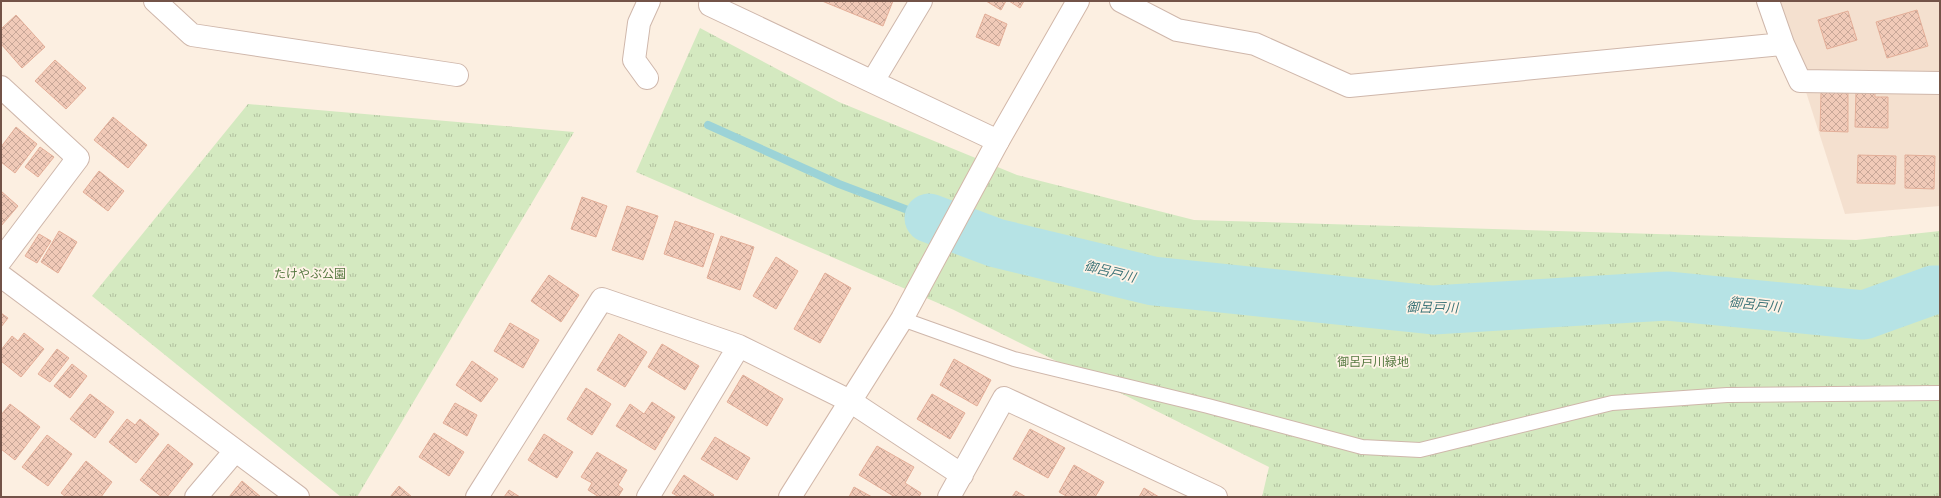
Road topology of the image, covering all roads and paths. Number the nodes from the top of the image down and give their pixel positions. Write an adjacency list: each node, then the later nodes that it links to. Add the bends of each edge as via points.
1 (155, 1): 9 (street, via 192,35)
2 (649, 1): 10 (street, via 639,22 634,60)
3 (711, 1): 11 (street, via 710,4)
4 (921, 1): 11 (street)
5 (1078, 1): 14 (street)
6 (1121, 1): 8 (street, via 1177,30 1255,44 1349,86)
7 (1768, 1): 8 (street)
8 (1782, 44): 12 (street, via 1800,81)
9 (456, 75)
10 (646, 78)
11 (873, 81): 14 (street)
12 (1940, 83)
13 (1, 87): 15 (street, via 78,158)
14 (998, 140): 17 (street)
15 (1, 260)
16 (1, 276): 21 (street)
17 (902, 319): 19 (lane, via 1014,359 1362,447 1420,450 1612,403 1727,394); 20 (street)
18 (739, 346): 20 (street); 25 (street, via 602,299); 26 (street)
19 (1940, 394)
20 (850, 402): 22 (street); 27 (street)
21 (235, 451): 23 (street); 24 (street)
22 (962, 475): 28 (street); 29 (street, via 1004,398)
23 (196, 497)
24 (298, 497)
25 (477, 497)
26 (648, 497)
27 (790, 497)
28 (949, 497)
29 (1216, 497)

